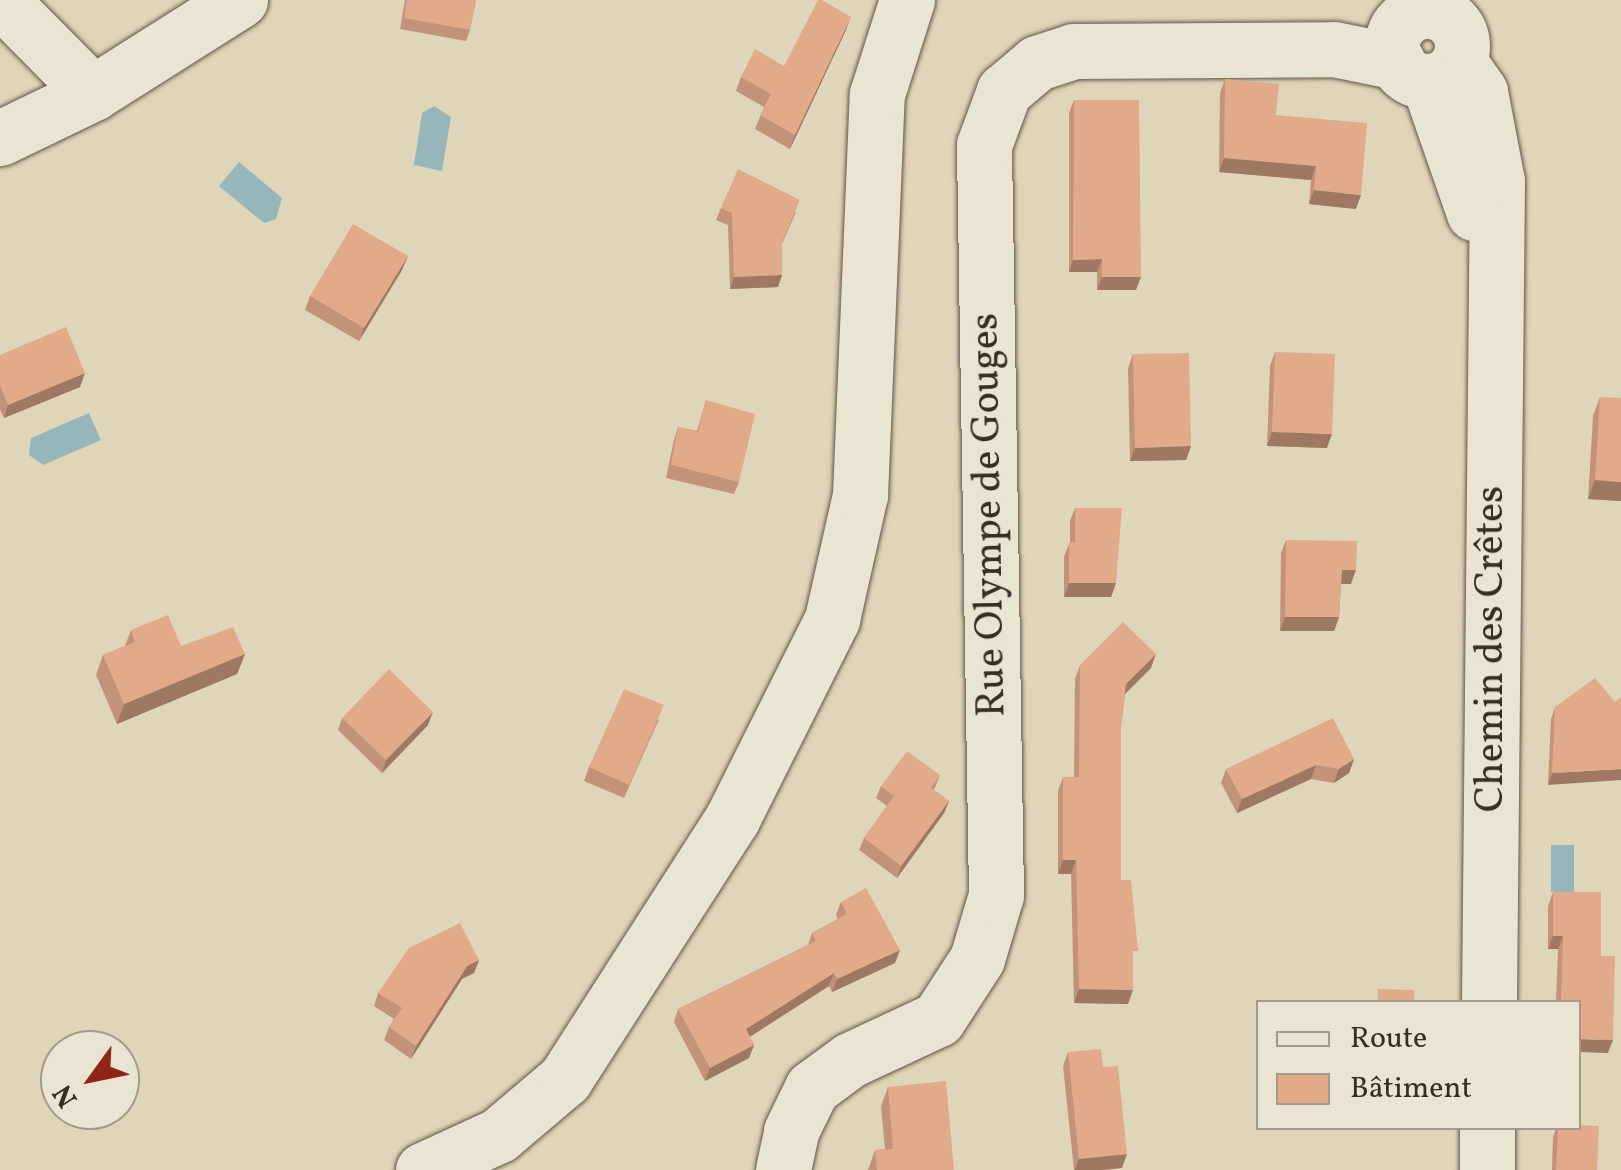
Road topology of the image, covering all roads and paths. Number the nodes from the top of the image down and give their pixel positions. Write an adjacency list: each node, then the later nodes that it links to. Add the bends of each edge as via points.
1 (1, 0): 5 (street)
2 (240, 0): 5 (street)
3 (907, 0): 9 (street, via 877,94 860,494 832,619 732,820 565,1079 498,1135)
4 (1427, 30): 7 (street, Chemin des Crêtes, via 1480,92 1497,181 1490,294); 10 (street, Rue Olympe de Gouges, via 1316,50 1073,51 1037,63 1004,91 984,145 996,895 977,960 938,1019 850,1060 812,1088 790,1131)
5 (93, 93): 6 (street)
6 (0, 138)
7 (1489, 1000)
8 (1487, 1130): 11 (street)
9 (423, 1170)
10 (783, 1170)
11 (1487, 1170)

